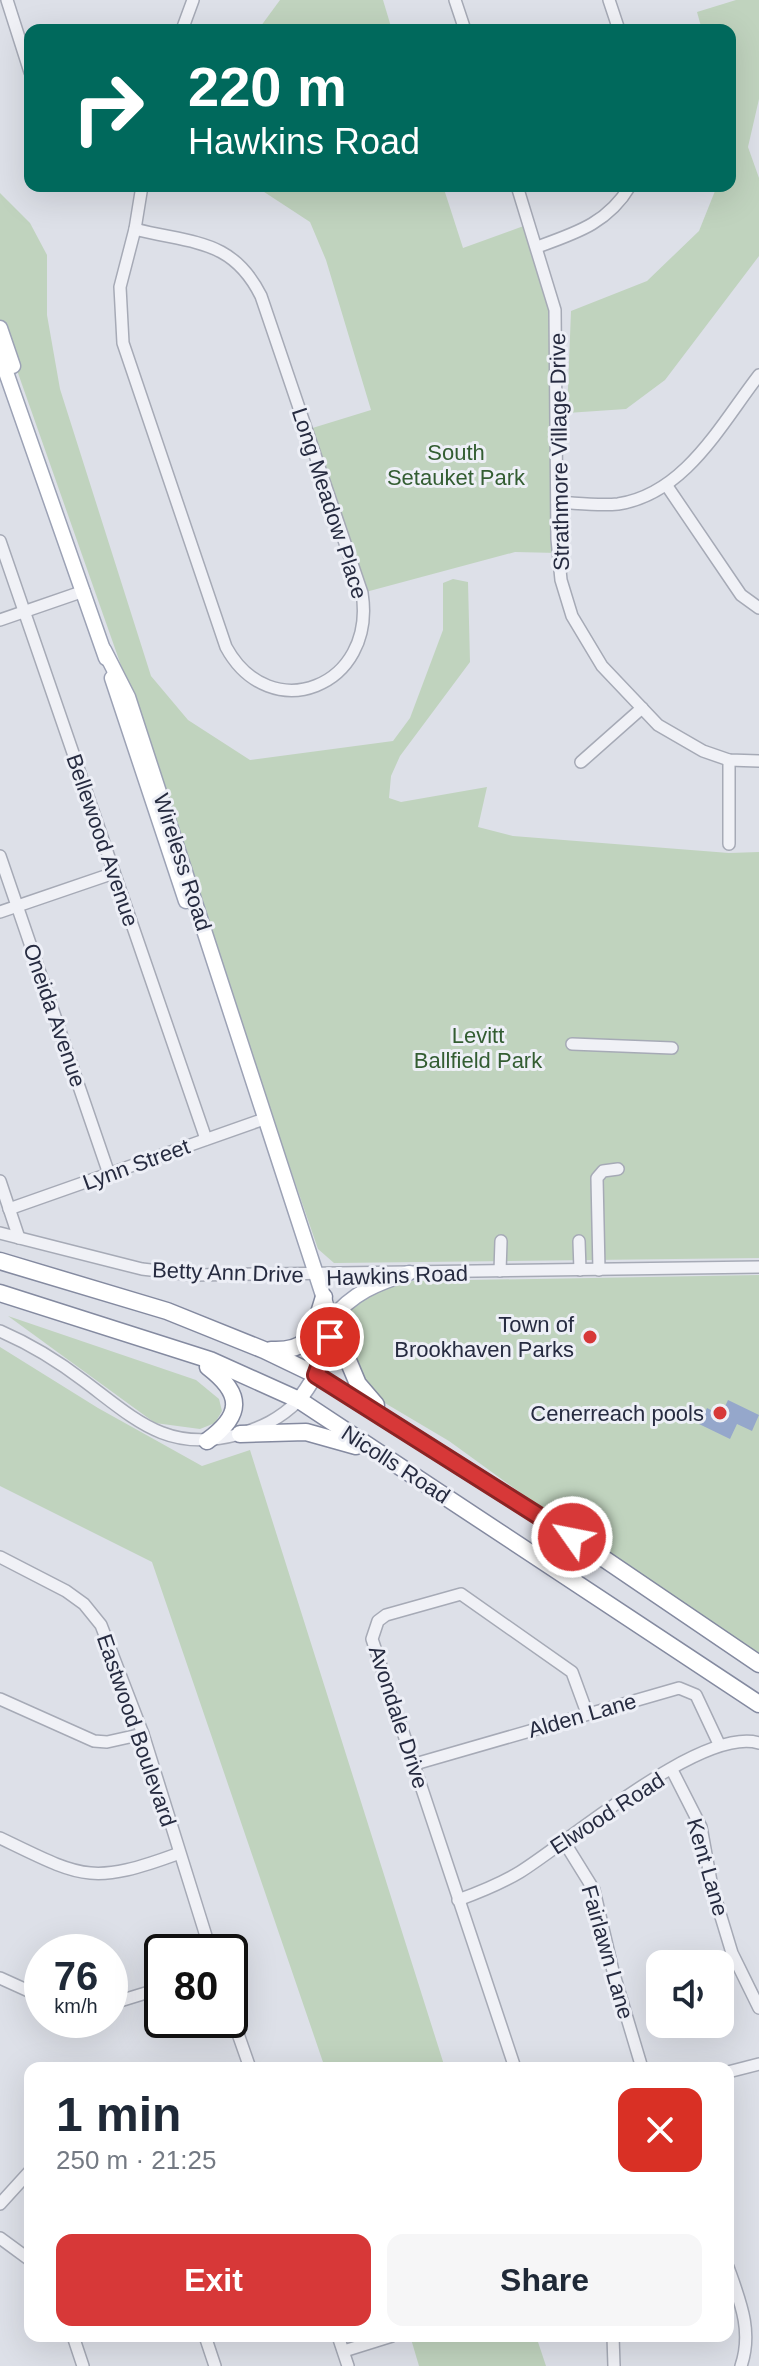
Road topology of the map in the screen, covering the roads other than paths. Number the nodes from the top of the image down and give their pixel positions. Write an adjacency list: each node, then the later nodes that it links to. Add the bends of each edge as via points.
1 (7, 0): 8 (street)
2 (193, 0): 5 (street)
3 (455, 0): 6 (street)
4 (609, 0): 7 (street)
5 (184, 24)
6 (463, 24)
7 (617, 24)
8 (24, 53)
9 (141, 192): 12 (street, Long Meadow Place)
10 (519, 192): 13 (street, Strathmore Village Drive)
11 (626, 192): 13 (street, via 599,222)
12 (135, 229): 12 (street, Long Meadow Place, via 120,287 123,343 226,647 245,674 261,683 286,689 325,682 345,668 358,649 362,593 261,296 233,256)
13 (537, 247): 18 (street, Strathmore Village Drive, via 557,330)
14 (0, 328): 20 (main road, Wireless Road, via 76,552)
15 (0, 355): 20 (main road, Wireless Road)
16 (759, 375): 17 (street, via 695,459)
17 (667, 486): 18 (street, via 616,504); 21 (street, via 741,595)
18 (557, 502): 24 (street, Strathmore Village Drive, via 559,567 572,616 602,666)
19 (0, 541): 22 (street, Bellewood Avenue)
20 (84, 591): 22 (street); 35 (main road, Wireless Road)
21 (759, 608)
22 (24, 612): 23 (street); 30 (street, Bellewood Avenue)
23 (0, 620)
24 (642, 708): 25 (street, Strathmore Village Drive, via 681,740); 27 (street)
25 (729, 760): 26 (street, Strathmore Village Drive); 28 (street)
26 (759, 761)
27 (581, 762)
28 (729, 844)
29 (0, 856): 31 (street, Oneida Avenue)
30 (114, 873): 31 (street); 36 (street, Bellewood Avenue)
31 (17, 906): 32 (street); 38 (street, Oneida Avenue)
32 (0, 912)
33 (572, 1044): 34 (street)
34 (672, 1048)
35 (264, 1119): 36 (street, Lynn Street); 51 (main road, Wireless Road)
36 (206, 1139): 38 (street, Lynn Street)
37 (618, 1169): 48 (street, via 603,1171 597,1178)
38 (109, 1174): 40 (street, Lynn Street)
39 (0, 1181): 40 (street)
40 (9, 1209): 42 (street)
41 (0, 1233): 42 (street, Betty Ann Drive)
42 (19, 1238): 51 (street, Betty Ann Drive, via 164,1273)
43 (501, 1241): 49 (street)
44 (579, 1241): 47 (street)
45 (0, 1261): 56 (highway, Nicolls Road, via 167,1311)
46 (759, 1267): 48 (street, Hawkins Road)
47 (580, 1270): 48 (street, Hawkins Road); 49 (street, Hawkins Road)
48 (599, 1270)
49 (500, 1271): 50 (street, Hawkins Road)
50 (409, 1273): 51 (street, Hawkins Road); 54 (main road, via 364,1290)
51 (317, 1274): 53 (main road, Hawkins Road)
52 (0, 1293): 57 (highway, Nicolls Road)
53 (324, 1297): 54 (main road, Hawkins Road); 56 (highway, via 306,1342 286,1351)
54 (331, 1320): 58 (main road, Hawkins Road); 60 (highway, via 358,1384)
55 (0, 1331): 62 (street, Hawkins Road, via 52,1358 130,1419 175,1439)
56 (264, 1350): 58 (highway, Nicolls Road)
57 (191, 1353): 59 (highway, Nicolls Road); 62 (highway, via 226,1380 234,1398 232,1420)
58 (316, 1375): 59 (main road, Hawkins Road); 60 (highway, Nicolls Road)
59 (299, 1400): 61 (street, Hawkins Road, via 285,1414); 63 (highway, Nicolls Road)
60 (388, 1418): 65 (highway, Nicolls Road)
61 (240, 1434): 62 (street, Hawkins Road); 63 (highway, via 306,1432)
62 (207, 1441)
63 (380, 1454): 67 (highway, Nicolls Road)
64 (0, 1557): 69 (street, Eastwood Boulevard, via 66,1591 93,1614 108,1638)
65 (759, 1664)
66 (0, 1699): 69 (street, via 94,1741)
67 (759, 1704)
68 (587, 1713): 71 (street, Alden Lane, via 679,1688 696,1695); 72 (street, Alden Lane); 72 (street, Avondale Drive, via 572,1672 461,1594 452,1594 386,1615 373,1629)
69 (143, 1734): 76 (street, Eastwood Boulevard)
70 (759, 1743): 71 (street, Elwood Road)
71 (719, 1744): 73 (street, Elwood Road)
72 (415, 1764): 77 (street, Avondale Drive)
73 (672, 1770): 75 (street, Elwood Road); 81 (street, Kent Lane, via 701,1827 732,1953)
74 (0, 1838): 76 (street, via 62,1868 88,1874 112,1875)
75 (563, 1840): 77 (street, Elwood Road, via 507,1880); 85 (street, Fairlawn Lane, via 599,1905)
76 (177, 1854): 78 (street, Eastwood Boulevard)
77 (458, 1900): 84 (street, Avondale Drive)
78 (205, 1934)
79 (0, 1978): 80 (street)
80 (24, 1989)
81 (759, 2008)
82 (239, 2038): 83 (street)
83 (248, 2062)
84 (513, 2062)
85 (640, 2062)
86 (759, 2064): 87 (street)
87 (734, 2070)
88 (24, 2178): 89 (street)
89 (0, 2204)
90 (0, 2238): 91 (street)
91 (24, 2256)
92 (734, 2286): 103 (street, via 746,2325)
93 (75, 2342): 99 (street)
94 (207, 2342): 100 (street)
95 (340, 2342): 98 (street)
96 (373, 2342): 98 (street)
97 (613, 2342): 102 (street)
98 (344, 2351): 101 (street)
99 (83, 2366)
100 (215, 2366)
101 (348, 2366)
102 (614, 2366)
103 (741, 2366)

